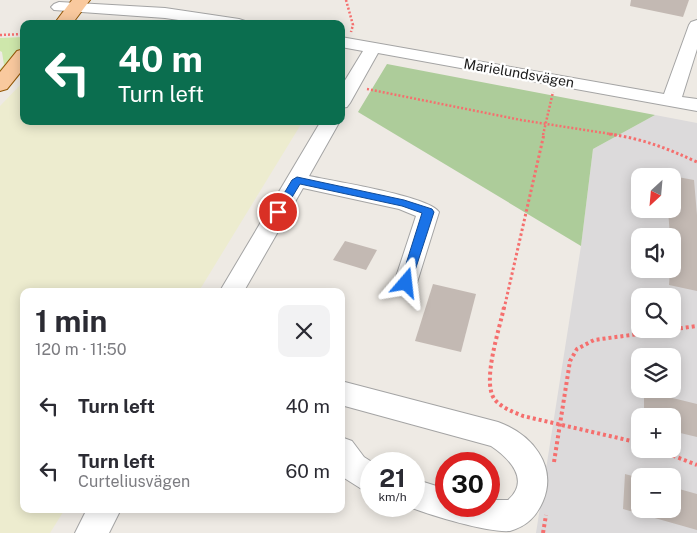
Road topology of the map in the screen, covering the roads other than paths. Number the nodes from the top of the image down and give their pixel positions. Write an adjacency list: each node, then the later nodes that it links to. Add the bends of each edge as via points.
1 (68, 8): 2 (main road); 3 (street, via 165,13)
2 (52, 20)
3 (212, 20)
4 (697, 25): 12 (street)
5 (345, 42): 6 (street, Marielundsvägen)
6 (373, 47): 11 (street); 12 (street, Marielundsvägen)
7 (20, 60): 9 (main road)
8 (20, 76): 10 (main road)
9 (0, 85)
10 (0, 96)
11 (345, 96)
12 (670, 101): 13 (street, Marielundsvägen)
13 (697, 105)
14 (329, 125): 15 (street)
15 (297, 180): 16 (street, via 404,203 428,212); 17 (street)
16 (406, 283)
17 (234, 288)
18 (345, 394): 22 (street, via 498,435 516,445 529,462 533,488 526,504 512,515)
19 (345, 456): 20 (street)
20 (360, 471)
21 (103, 513): 23 (street)
22 (500, 516)
23 (91, 533)

